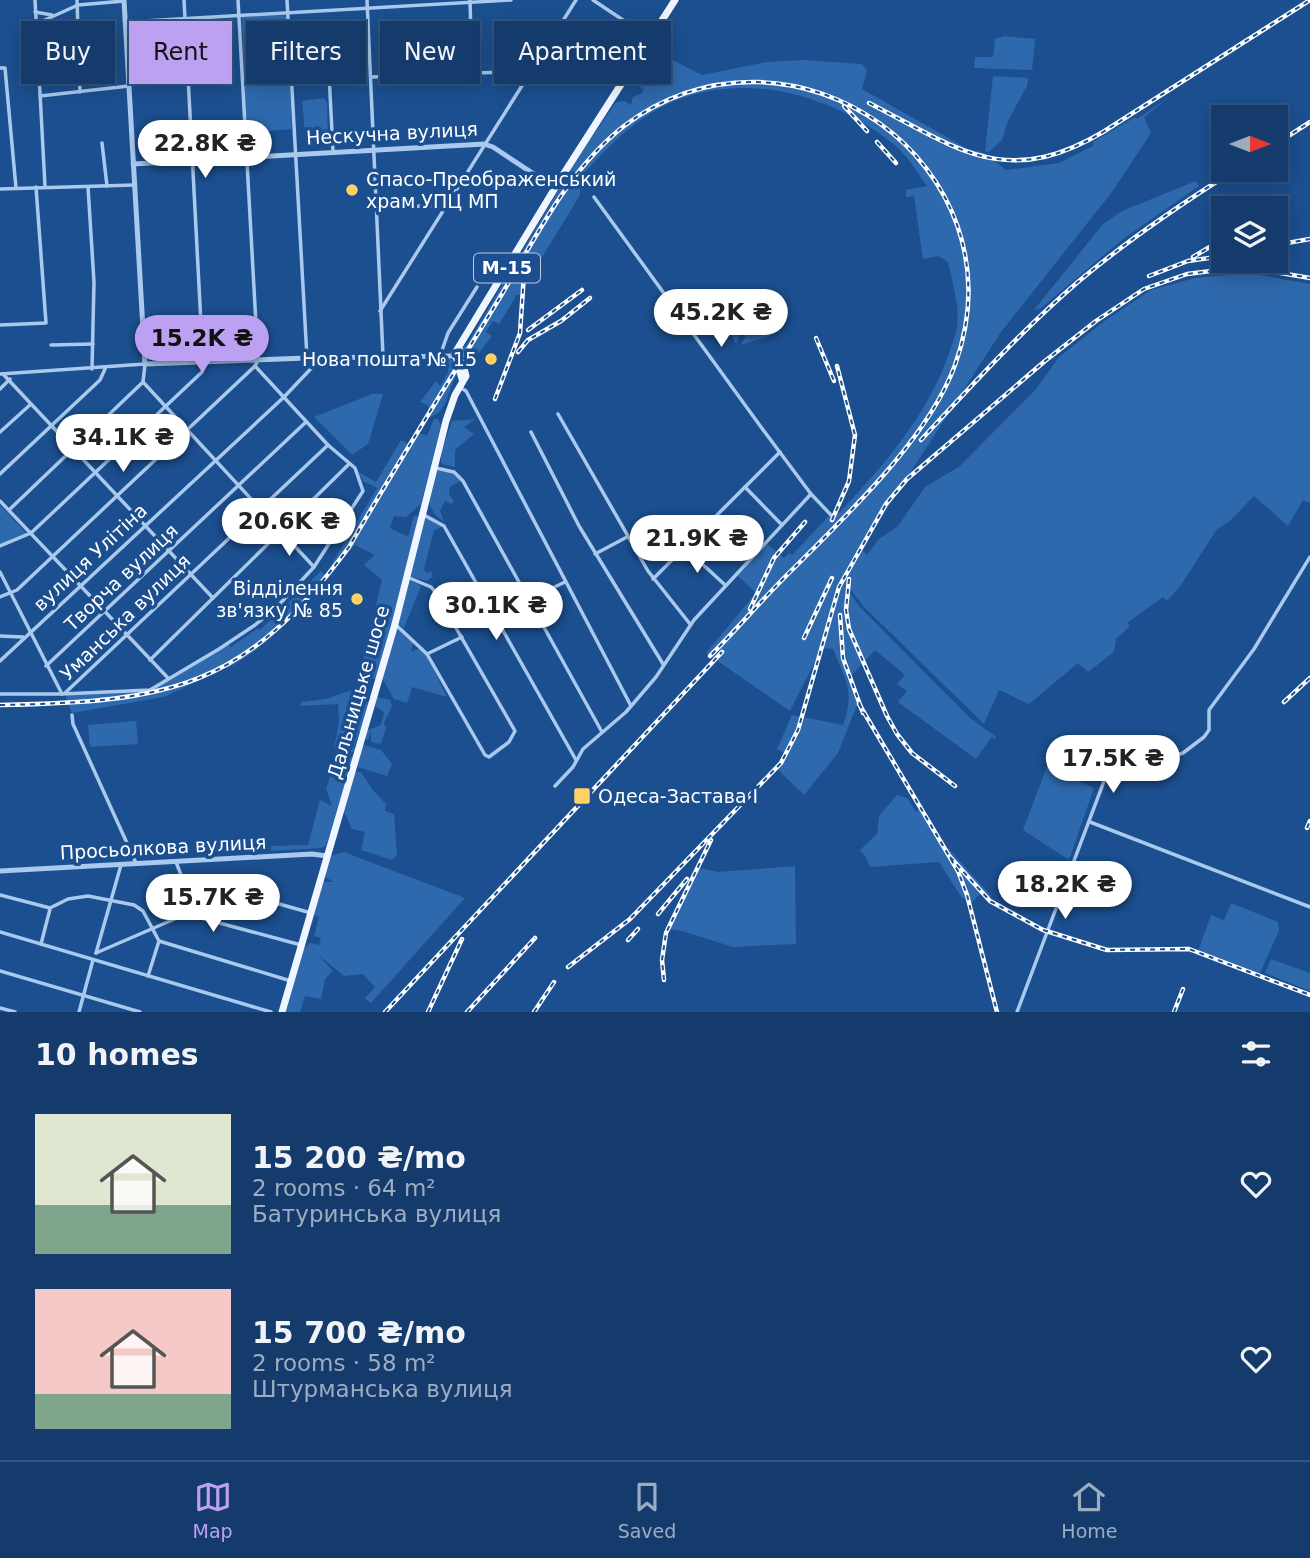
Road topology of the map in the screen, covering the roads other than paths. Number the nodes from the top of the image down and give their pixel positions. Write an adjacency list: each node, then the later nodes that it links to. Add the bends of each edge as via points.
1 (35, 0): 14 (street)
2 (184, 0): 18 (street)
3 (238, 0): 17 (street)
4 (287, 0): 15 (street)
5 (367, 0): 13 (street)
6 (511, 0): 10 (street)
7 (593, 0): 23 (street)
8 (675, 0): 24 (main road, М-15)
9 (124, 1): 12 (street); 25 (street)
10 (470, 1): 13 (street); 21 (street)
11 (574, 1): 22 (street)
12 (77, 3): 16 (street); 34 (street)
13 (367, 8): 15 (street); 27 (street)
14 (36, 12): 16 (street); 19 (street)
15 (288, 13): 17 (street); 40 (street)
16 (52, 15): 20 (street)
17 (239, 15): 18 (street); 41 (street)
18 (185, 18): 25 (street); 42 (street)
19 (36, 21)
20 (41, 21)
21 (471, 21)
22 (562, 21)
23 (624, 21)
24 (661, 21)
25 (125, 22): 33 (street)
26 (0, 68): 49 (street, via 5,68)
27 (372, 77): 28 (street); 38 (street)
28 (380, 77)
29 (39, 84): 35 (street)
30 (330, 84): 39 (street)
31 (523, 84): 37 (street)
32 (621, 84): 50 (main road, М-15)
33 (129, 86): 34 (street); 43 (street)
34 (80, 92): 35 (street)
35 (40, 96): 45 (street)
36 (102, 143): 46 (street)
37 (484, 144): 38 (street, Нескучна вулиця); 50 (street, Нескучна вулиця); 53 (street)
38 (374, 149): 39 (street, Нескучна вулиця); 54 (street)
39 (333, 151): 40 (street, Нескучна вулиця)
40 (295, 153): 41 (street, Нескучна вулиця); 62 (street)
41 (246, 156): 42 (street, Нескучна вулиця); 66 (street)
42 (191, 160): 43 (street, Нескучна вулиця); 65 (street)
43 (133, 164): 44 (street)
44 (134, 185): 46 (street); 67 (street)
45 (45, 186): 47 (street); 48 (street)
46 (107, 186): 48 (street)
47 (36, 187): 49 (street); 57 (street, via 46,323)
48 (88, 187): 58 (street)
49 (16, 188): 51 (street)
50 (555, 188): 60 (main road, М-15)
51 (0, 189)
52 (594, 197): 86 (street)
53 (446, 205): 54 (street); 56 (street)
54 (376, 208): 56 (street)
55 (477, 288): 61 (street, via 446,337)
56 (380, 311): 64 (street)
57 (0, 325)
58 (93, 344): 59 (street); 68 (street)
59 (51, 345)
60 (458, 354): 61 (street); 73 (main road)
61 (440, 357): 64 (street)
62 (307, 358): 63 (street); 66 (street)
63 (321, 358): 64 (street); 75 (street, вулиця Улітіна)
64 (383, 358)
65 (204, 362): 66 (street); 67 (street); 77 (street, via 202,372)
66 (257, 363): 75 (street); 81 (street)
67 (145, 364): 69 (street); 72 (street)
68 (92, 369): 69 (street); 70 (street)
69 (105, 369): 80 (street, via 100,380)
70 (1, 374): 71 (street)
71 (10, 379): 74 (street); 76 (street)
72 (143, 382): 77 (street); 85 (street)
73 (461, 383): 89 (main road, Дальницьке шосе); 119 (street)
74 (0, 388)
75 (284, 397): 79 (street); 87 (street, вулиця Улітіна)
76 (31, 404): 80 (street); 82 (street)
77 (166, 406): 81 (street); 90 (street)
78 (558, 414): 106 (street)
79 (306, 422): 84 (street); 92 (street, Творча вулиця)
80 (51, 426): 85 (street); 91 (street)
81 (188, 429): 87 (street); 95 (street)
82 (0, 432)
83 (531, 432): 110 (street)
84 (328, 445): 88 (street); 97 (street, Уманська вулиця)
85 (73, 449): 90 (street); 98 (street)
86 (781, 451): 93 (street); 94 (street)
87 (215, 458): 92 (street); 103 (street, вулиця Улітіна)
88 (349, 464): 104 (street); 114 (street, via 363,491)
89 (434, 468): 99 (main road, Дальницьке шосе); 125 (street, via 454,472 463,481)
90 (95, 473): 95 (street); 105 (street)
91 (0, 474)
92 (238, 486): 97 (street); 109 (street, Творча вулиця)
93 (745, 487): 101 (street); 102 (street)
94 (811, 494): 100 (street); 102 (street)
95 (117, 496): 103 (street); 113 (street)
96 (0, 501): 98 (street)
97 (260, 508): 104 (street); 116 (street, Уманська вулиця)
98 (9, 510): 105 (street)
99 (422, 514): 117 (main road, Дальницьке шосе); 127 (street, via 444,526)
100 (831, 515)
101 (716, 517): 108 (street); 111 (street)
102 (782, 525): 111 (street)
103 (145, 526): 109 (street); 121 (street, вулиця Улітіна)
104 (282, 532): 114 (street); 124 (street)
105 (31, 533): 107 (street); 113 (street)
106 (628, 536): 110 (street); 118 (street)
107 (0, 546)
108 (685, 548): 118 (street); 120 (street)
109 (169, 551): 116 (street); 126 (street, Творча вулиця)
110 (595, 554): 137 (street)
111 (754, 557): 120 (street)
112 (1310, 557): 147 (street, via 1254,649 1209,710 1209,730 1204,737 1170,757 1112,760)
113 (52, 558): 121 (street); 122 (street)
114 (314, 567): 139 (street, via 256,625)
115 (0, 572): 122 (street)
116 (190, 574): 124 (street); 130 (street, Уманська вулиця)
117 (406, 577): 128 (main road, Дальницьке шосе); 133 (street, via 431,587)
118 (653, 579): 129 (street)
119 (565, 582): 125 (street); 142 (street)
120 (725, 585): 129 (street)
121 (79, 587): 126 (street); 131 (street, вулиця Улітіна)
122 (10, 594): 123 (street); 131 (street)
123 (0, 597)
124 (213, 598): 135 (street)
125 (528, 600): 127 (street); 144 (street)
126 (104, 612): 130 (street); 138 (street, Творча вулиця)
127 (497, 620): 145 (street)
128 (395, 624): 134 (street); 148 (main road, Дальницьке шосе)
129 (690, 624): 137 (street)
130 (126, 634): 135 (street); 141 (street, Уманська вулиця)
131 (27, 635): 132 (street); 136 (street, вулиця Улітіна); 138 (street)
132 (0, 636)
133 (462, 638): 134 (street); 134 (street, via 515,731 492,755 485,755)
134 (427, 654)
135 (150, 660): 139 (street)
136 (0, 661)
137 (664, 665): 142 (street)
138 (46, 666): 141 (street)
139 (168, 678): 141 (street, via 150,690)
140 (0, 694): 141 (street)
141 (63, 694)
142 (631, 706): 144 (street)
143 (72, 715): 151 (street)
144 (602, 732): 145 (street)
145 (576, 760): 146 (street)
146 (555, 786)
147 (1090, 822): 155 (street); 176 (street)
148 (327, 856): 149 (street, Просьолкова вулиця); 158 (main road, Дальницьке шосе)
149 (176, 862): 151 (street, Просьолкова вулиця); 157 (street)
150 (121, 864): 151 (street, Просьолкова вулиця); 152 (street, Просьолкова вулиця); 154 (street)
151 (136, 864)
152 (0, 872)
153 (0, 895): 156 (street)
154 (111, 898): 156 (street, via 78,896); 159 (street, via 144,911); 164 (street)
155 (1310, 907)
156 (50, 908): 162 (street)
157 (195, 911): 158 (street, via 237,892); 159 (street); 163 (street, via 201,918)
158 (311, 913): 163 (main road, Дальницьке шосе)
159 (153, 929): 161 (street); 164 (street)
160 (0, 932): 162 (street)
161 (159, 941): 167 (street); 168 (street)
162 (41, 944): 165 (street)
163 (301, 946): 168 (main road, Дальницьке шосе)
164 (96, 953): 165 (street)
165 (93, 960): 167 (street); 169 (street)
166 (0, 971): 169 (street)
167 (148, 976): 174 (street)
168 (291, 981): 175 (main road, Дальницьке шосе)
169 (84, 995): 172 (street); 173 (street)
170 (0, 1008): 171 (street)
171 (15, 1012)
172 (79, 1012)
173 (140, 1012)
174 (271, 1012)
175 (282, 1012)
176 (1017, 1012)

